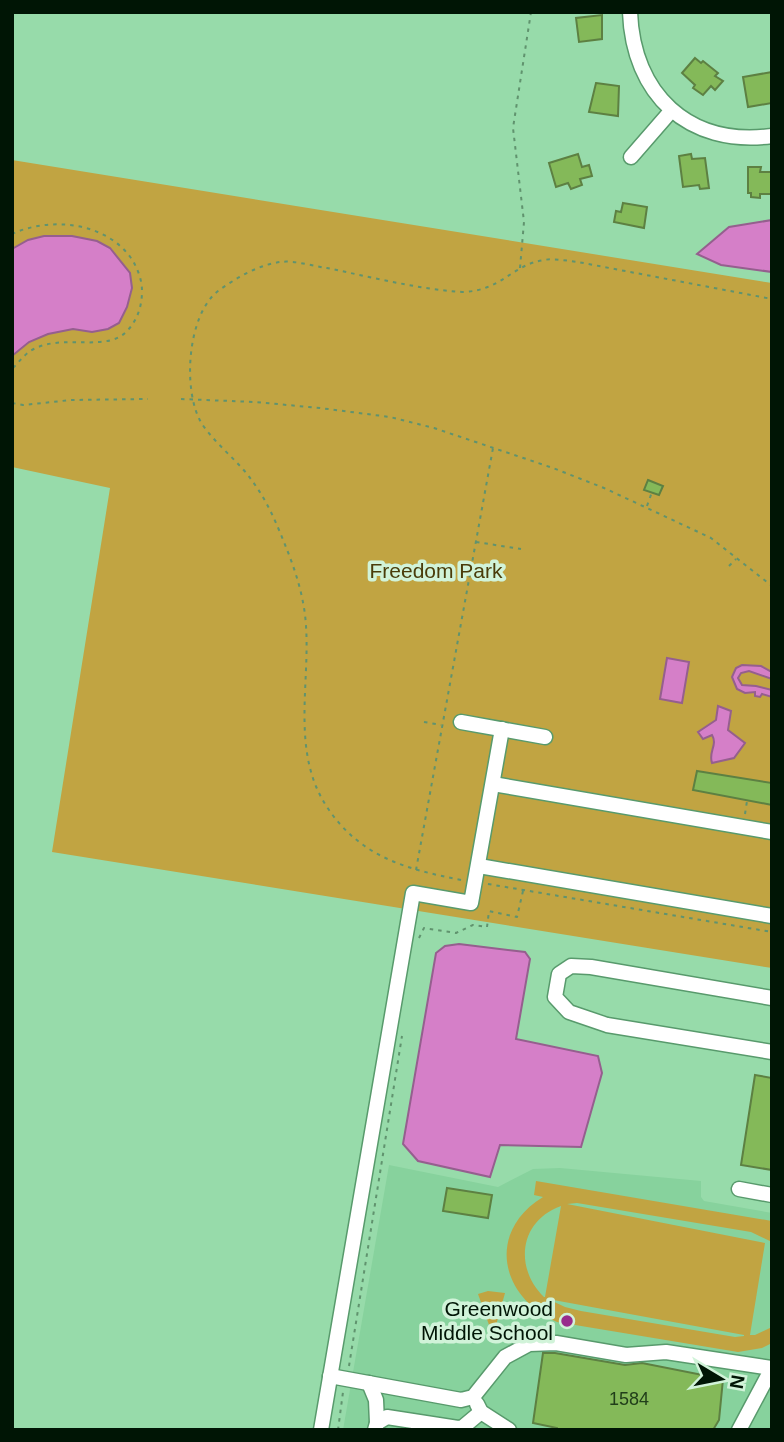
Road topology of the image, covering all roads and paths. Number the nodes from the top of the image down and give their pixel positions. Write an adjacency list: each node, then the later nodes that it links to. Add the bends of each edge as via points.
1 (531, 12): 7 (path, via 513,128 524,222)
2 (630, 12): 3 (street, via 635,53 644,75)
3 (671, 111): 4 (street, via 708,130); 5 (street)
4 (772, 136)
5 (631, 156)
6 (12, 234): 9 (path, via 55,225 92,229 127,251 142,286 142,303 134,323 116,340 50,343 27,353)
7 (520, 269): 8 (path, via 545,259 578,262); 10 (path, via 488,289 462,292 300,263 282,261 263,267 215,293 201,311 190,355)
8 (772, 299)
9 (12, 369)
10 (193, 398): 11 (path); 14 (path, via 390,417); 34 (path, via 203,424 266,502 297,576 306,626 304,730 326,806 363,846)
11 (181, 399)
12 (148, 400): 13 (path)
13 (12, 403)
14 (493, 447): 16 (path); 17 (path)
15 (652, 492): 16 (path)
16 (646, 507): 19 (path, via 711,538)
17 (475, 542): 18 (path); 22 (path)
18 (521, 549)
19 (736, 558): 20 (path); 23 (path)
20 (729, 566)
21 (452, 577): 22 (path)
22 (468, 580): 26 (path)
23 (772, 586)
24 (424, 722): 26 (path)
25 (461, 722): 27 (street)
26 (442, 725): 34 (path)
27 (502, 729): 28 (street); 29 (street)
28 (545, 737)
29 (492, 784): 32 (street); 33 (street)
30 (747, 801): 31 (path)
31 (745, 815)
32 (772, 832)
33 (479, 866): 35 (street); 37 (street)
34 (416, 871): 35 (path)
35 (476, 883): 36 (path); 46 (street, via 471,903 412,893)
36 (524, 890): 38 (path); 39 (path, via 517,917 489,911 487,927 473,925 456,933 424,928)
37 (772, 916)
38 (772, 932)
39 (416, 944)
40 (772, 998): 42 (street, via 571,966 559,974 555,996 569,1012 607,1024)
41 (404, 1027): 47 (path)
42 (772, 1052)
43 (739, 1189): 44 (street)
44 (772, 1195)
45 (771, 1368): 49 (street, via 666,1352 626,1355 556,1343 529,1344 505,1357); 55 (street)
46 (330, 1376): 47 (street); 52 (street)
47 (346, 1379): 48 (street); 53 (path)
48 (369, 1383): 49 (street, via 461,1400); 51 (street, via 376,1400)
49 (474, 1396): 50 (street)
50 (481, 1412): 51 (street, via 458,1428 392,1417); 54 (street)
51 (376, 1427)
52 (321, 1430)
53 (338, 1430)
54 (509, 1430)
55 (738, 1430)

